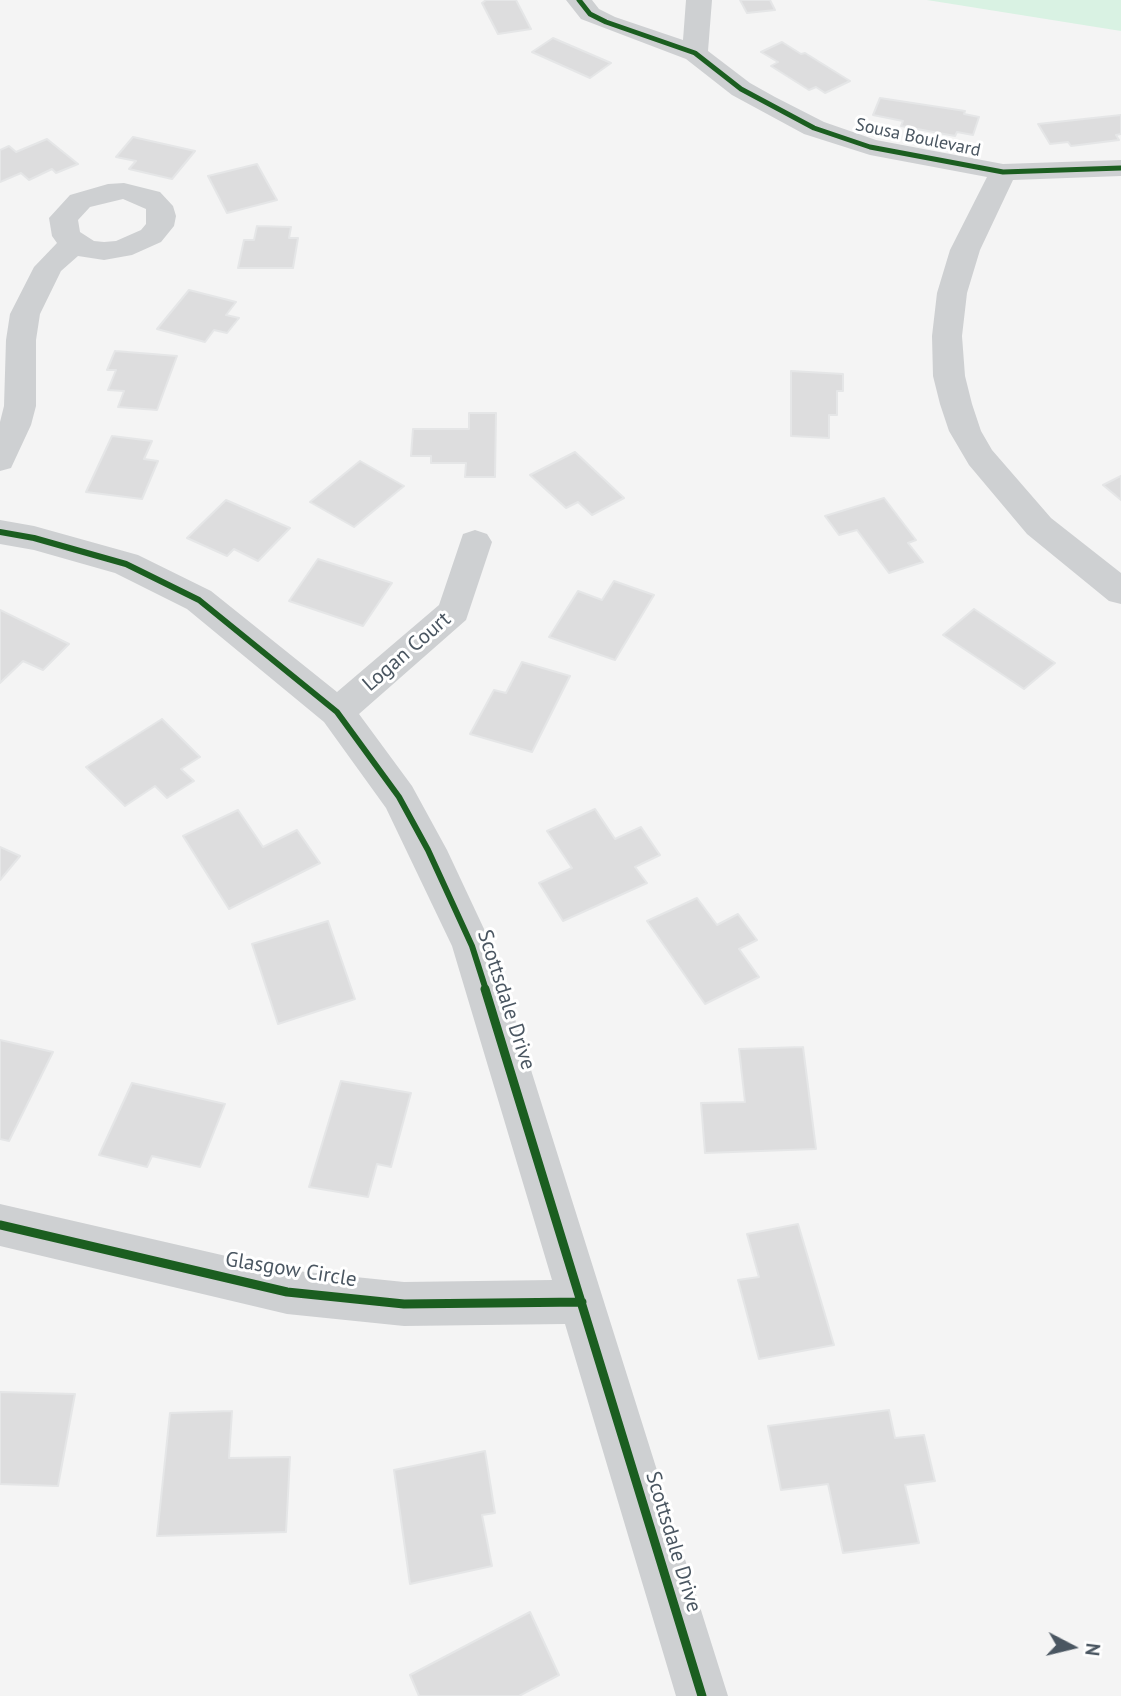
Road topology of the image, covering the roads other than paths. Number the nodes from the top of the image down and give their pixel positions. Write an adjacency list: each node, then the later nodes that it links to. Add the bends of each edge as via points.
1 (579, 0): 3 (street, Sousa Boulevard, via 590,14 606,22)
2 (699, 0): 3 (street)
3 (695, 53): 5 (street, Sousa Boulevard, via 741,89 814,128 870,147)
4 (1121, 168): 5 (street, Sousa Boulevard)
5 (1003, 172): 10 (street, via 965,250 952,293 947,336 956,404 980,457 1007,491 1039,526)
6 (73, 244): 7 (street, via 49,267 25,314 20,406)
7 (0, 460)
8 (0, 532): 11 (street, Scottsdale Drive, via 126,564 200,600)
9 (475, 542): 11 (street, Logan Court, via 454,611)
10 (1121, 592)
11 (337, 712): 13 (street, Scottsdale Drive, via 399,797 472,946)
12 (0, 1225): 13 (street, Glasgow Circle, via 287,1292 404,1304)
13 (582, 1302): 14 (street, Scottsdale Drive)
14 (702, 1696)

